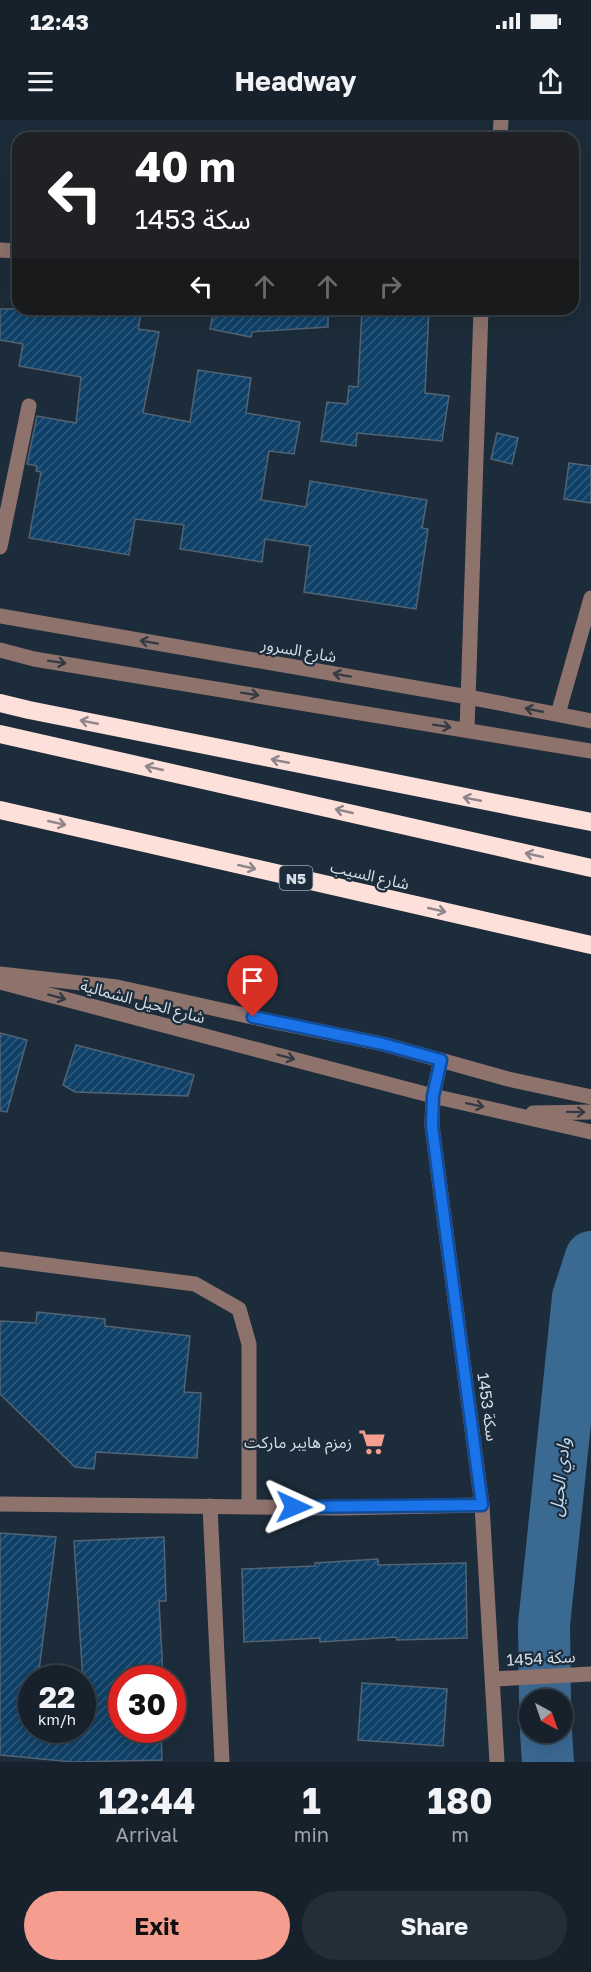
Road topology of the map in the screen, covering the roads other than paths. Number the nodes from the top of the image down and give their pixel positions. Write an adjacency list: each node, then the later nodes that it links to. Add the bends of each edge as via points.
1 (481, 315): 7 (street)
2 (29, 406): 3 (street)
3 (0, 547)
4 (591, 598): 9 (street)
5 (0, 616): 7 (street, شارع السرور, one-way to 5)
6 (0, 650): 11 (street, one-way to 11, via 34,659)
7 (468, 697): 9 (street, شارع السرور, one-way to 7); 11 (street)
8 (0, 703): 15 (highway, one-way to 8)
9 (558, 714): 10 (street, شارع السرور)
10 (591, 721)
11 (467, 730): 13 (street)
12 (0, 734): 16 (highway, one-way to 12)
13 (591, 751)
14 (0, 810): 17 (highway, شارع السيب / N5, one-way to 17)
15 (591, 822)
16 (591, 868)
17 (591, 945)
18 (0, 974): 20 (street, شارع الحيل الشمالية, via 117,987)
19 (0, 982): 21 (street, شارع الحيل الشمالية, one-way to 21)
20 (441, 1060): 21 (street, سكة 1453); 22 (street, شارع الحيل الشمالية)
21 (433, 1096): 24 (street, شارع الحيل الشمالية, one-way to 24); 28 (street, سكة 1453, via 432,1126)
22 (591, 1097)
23 (591, 1112): 24 (street, one-way to 23)
24 (518, 1114): 25 (street, شارع الحيل الشمالية)
25 (591, 1132)
26 (0, 1259): 30 (street, via 195,1284 239,1309 249,1344)
27 (0, 1504): 29 (street)
28 (482, 1505): 30 (street); 32 (street, سكة 1453)
29 (210, 1506): 30 (street); 33 (street)
30 (249, 1507)
31 (591, 1674): 32 (street, سكة 1454)
32 (493, 1678): 34 (street, سكة 1453)
33 (222, 1762)
34 (497, 1762)

